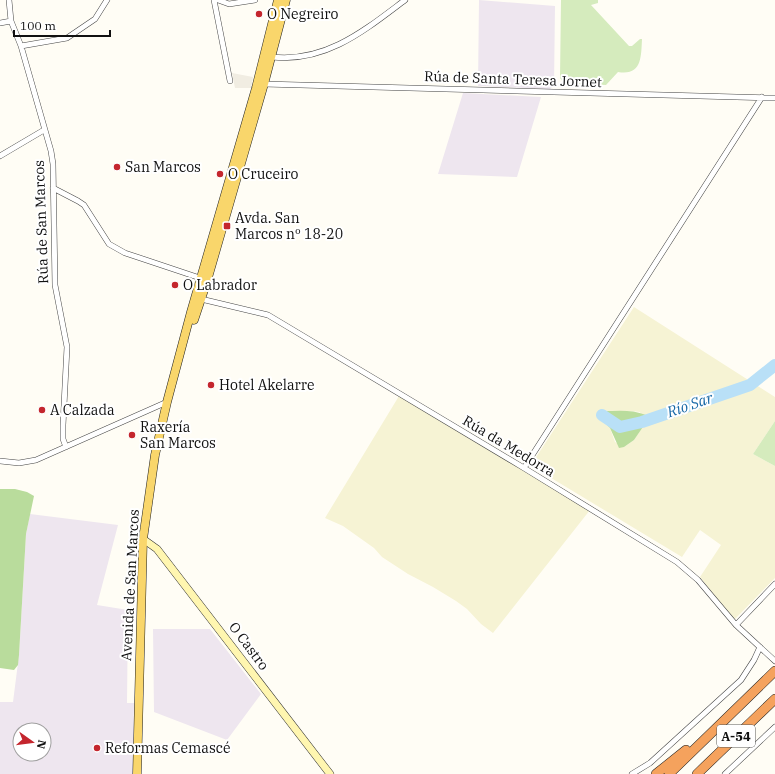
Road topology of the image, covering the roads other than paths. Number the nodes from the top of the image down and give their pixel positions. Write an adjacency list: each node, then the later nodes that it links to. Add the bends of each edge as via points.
1 (9, 0): 9 (street, Rúa de San Marcos)
2 (107, 0): 12 (street, via 95,19 67,38)
3 (214, 0): 14 (street)
4 (218, 0): 5 (street, via 229,4)
5 (255, 0)
6 (278, 0): 11 (main road, Avenida de San Marcos)
7 (286, 0): 13 (main road, Avenida de San Marcos)
8 (405, 0): 13 (street, via 362,33 336,46 309,56 287,59)
9 (11, 21): 10 (street); 12 (street, Rúa de San Marcos)
10 (0, 23)
11 (271, 34): 15 (main road); 19 (main road, Avenida de San Marcos)
12 (21, 46): 18 (street, Rúa de San Marcos)
13 (272, 57): 15 (main road, Avenida de San Marcos)
14 (230, 81)
15 (264, 84): 16 (street, Rúa de Santa Teresa Jornet); 19 (main road, via 260,87 248,129); 23 (main road, Avenida de San Marcos)
16 (762, 97): 17 (street, Rúa de Santa Teresa Jornet); 29 (street)
17 (775, 98)
18 (44, 130): 20 (street); 21 (street, Rúa de San Marcos, via 51,151)
19 (239, 148): 22 (main road, Avenida de San Marcos)
20 (0, 156)
21 (53, 188): 22 (street, via 84,205 109,244 125,253); 27 (street, Rúa de San Marcos, via 55,285 67,347 63,425)
22 (200, 278): 23 (main road); 24 (main road, Avenida de San Marcos)
23 (201, 298): 24 (main road); 25 (main road, Avenida de San Marcos); 29 (street, Rúa da Medorra, via 268,315)
24 (191, 312): 25 (main road, Avenida de San Marcos)
25 (174, 376): 26 (main road, Avenida de San Marcos)
26 (167, 402): 27 (street); 30 (main road, Avenida de San Marcos, via 155,455)
27 (66, 447): 28 (street, via 26,463)
28 (0, 461)
29 (524, 468): 32 (street, Rúa da Medorra, via 677,562 698,580)
30 (143, 539): 39 (main road, Avenida de San Marcos); 40 (street, O Castro, via 157,549)
31 (775, 584): 32 (street)
32 (736, 625): 33 (street, Rúa da Medorra)
33 (760, 647): 34 (street, Rúa da Medorra); 41 (street, via 741,680 650,763)
34 (775, 661)
35 (775, 671): 37 (highway, A-54)
36 (775, 700): 44 (highway, A-54); 45 (highway, via 720,756)
37 (742, 703): 42 (highway); 43 (highway, A-54)
38 (775, 727): 46 (street)
39 (138, 774)
40 (330, 774)
41 (632, 774)
42 (656, 774)
43 (669, 774)
44 (696, 774)
45 (706, 774)
46 (725, 774)

